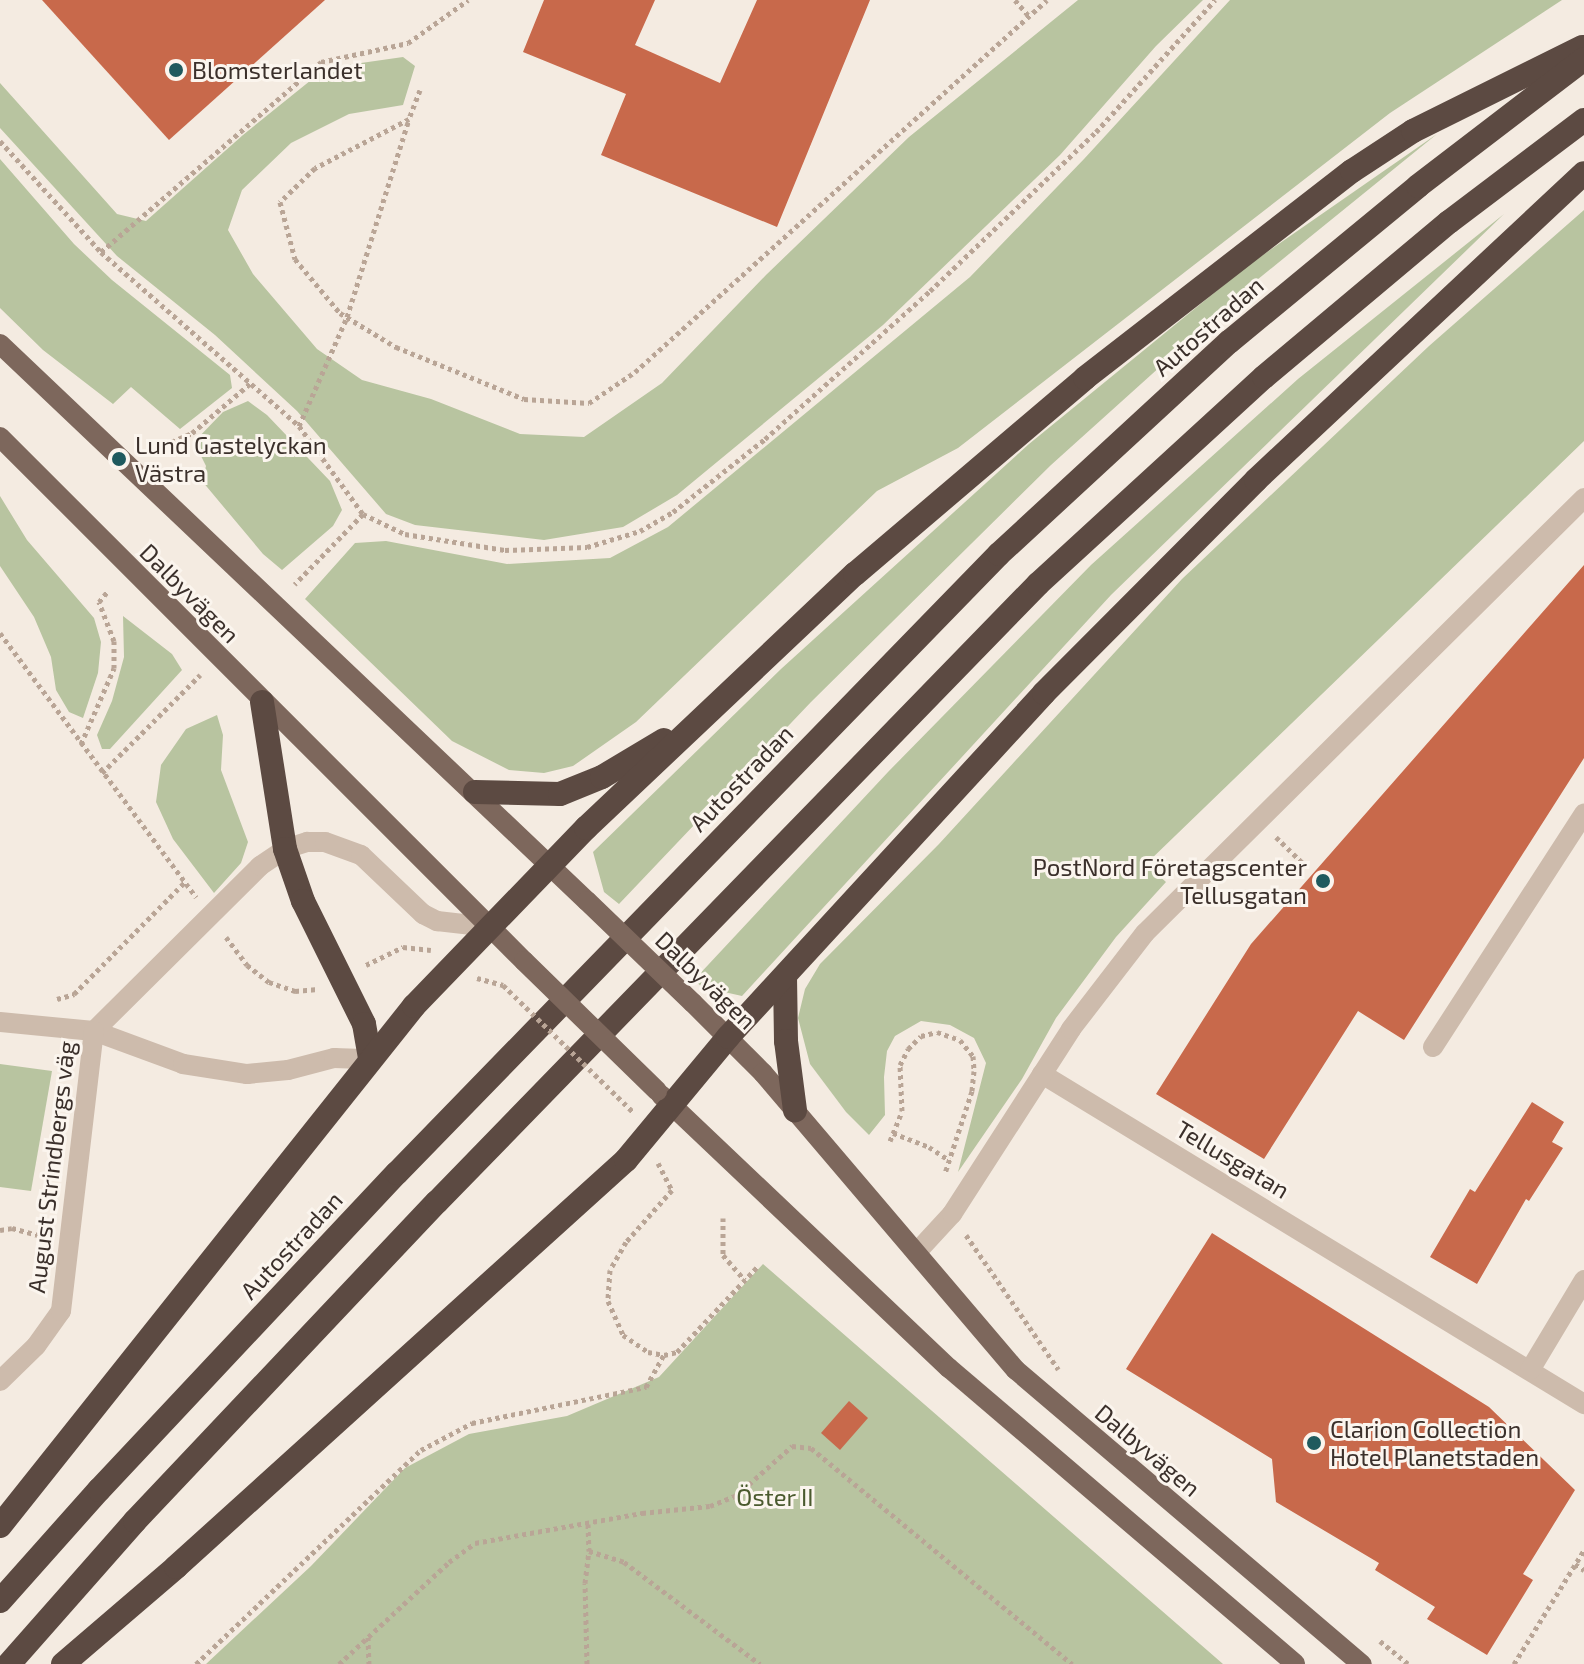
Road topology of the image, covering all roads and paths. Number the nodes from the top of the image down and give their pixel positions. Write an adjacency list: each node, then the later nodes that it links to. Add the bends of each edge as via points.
1 (468, 0): 13 (path, via 408,43 321,62)
2 (1015, 0): 5 (path)
3 (1047, 0): 5 (path)
4 (1215, 0): 21 (path, via 1096,132 930,291 765,439 673,512 640,531 587,547 505,550 405,534)
5 (1028, 15): 14 (path, via 635,372 589,403 524,399 396,347)
6 (1584, 46): 26 (highway, via 1413,131 1203,283 968,475)
7 (1584, 59): 69 (highway, Autostradan, via 1418,186 1229,342 999,554 397,1173)
8 (420, 90): 9 (path)
9 (409, 119): 14 (path); 14 (path, via 315,168 280,202 295,259)
10 (1584, 120): 71 (highway, via 1449,222 1264,377 1038,584 437,1202 135,1521)
11 (0, 141): 13 (path)
12 (1584, 173): 37 (highway, via 1146,588)
13 (101, 252): 16 (path)
14 (347, 317): 17 (path)
15 (0, 344): 29 (main road, Dalbyvägen)
16 (252, 382): 17 (path); 19 (path, via 192,433)
17 (299, 426): 21 (path)
18 (0, 437): 25 (main road, Dalbyvägen)
19 (157, 448)
20 (1584, 498): 31 (street)
21 (363, 514): 22 (path)
22 (295, 584)
23 (107, 592): 27 (path, via 99,602 114,641 114,668)
24 (203, 673): 28 (path)
25 (262, 702): 32 (highway); 36 (main road, Dalbyvägen)
26 (704, 717): 29 (highway, via 602,777 560,794); 33 (highway)
27 (80, 745)
28 (102, 773)
29 (475, 792): 33 (main road, Dalbyvägen)
30 (1584, 814): 43 (street)
31 (1256, 819): 34 (path); 45 (street, via 1145,933)
32 (285, 849): 36 (street, via 307,842 344,847 383,872 423,914 452,925); 41 (street, via 250,876); 44 (highway, via 303,901 364,1024)
33 (550, 865): 36 (highway); 42 (main road, Dalbyvägen, bridge)
34 (1307, 867)
35 (185, 882): 39 (path, via 74,994)
36 (490, 927): 44 (highway); 46 (main road, Dalbyvägen, bridge)
37 (785, 977): 42 (highway); 47 (highway)
38 (503, 985): 48 (path, bridge)
39 (46, 1000)
40 (0, 1022): 41 (street)
41 (94, 1031): 44 (street, via 183,1064 247,1074 334,1058); 54 (street, August Strindbergs väg)
42 (728, 1037): 46 (highway); 47 (main road, Dalbyvägen)
43 (1433, 1047)
44 (370, 1059): 64 (highway)
45 (1042, 1074): 55 (street, via 952,1214); 60 (street, Tellusgatan)
46 (665, 1099): 72 (highway, via 626,1160); 79 (main road, Dalbyvägen, via 949,1368)
47 (795, 1110): 55 (main road, Dalbyvägen)
48 (633, 1112)
49 (893, 1133): 50 (path)
50 (949, 1160)
51 (672, 1190): 59 (path, via 619,1252 607,1282 611,1314 623,1335)
52 (723, 1218): 57 (path, via 723,1255)
53 (0, 1230): 54 (path, via 12,1228)
54 (70, 1244): 61 (street, August Strindbergs väg, via 61,1311 36,1346)
55 (916, 1253): 80 (main road, Dalbyvägen, via 1016,1370)
56 (757, 1267): 57 (path)
57 (745, 1280): 59 (path, via 677,1352)
58 (1584, 1280): 60 (street)
59 (664, 1355): 73 (path, via 646,1387 472,1423 421,1450)
60 (1530, 1370): 62 (street, Tellusgatan)
61 (0, 1381)
62 (1584, 1404)
63 (588, 1524): 66 (path); 70 (path, via 475,1543); 78 (path, via 710,1506 737,1495 792,1446 811,1448)
64 (0, 1526)
65 (1584, 1550): 67 (path)
66 (589, 1551): 76 (path); 77 (path, via 624,1562)
67 (1575, 1564): 68 (path); 81 (path)
68 (1584, 1570)
69 (0, 1601)
70 (368, 1636): 74 (path); 75 (path)
71 (9, 1664)
72 (63, 1664)
73 (196, 1664)
74 (339, 1664)
75 (369, 1664)
76 (587, 1664)
77 (760, 1664)
78 (1072, 1664)
79 (1295, 1664)
80 (1362, 1664)
81 (1514, 1664)

